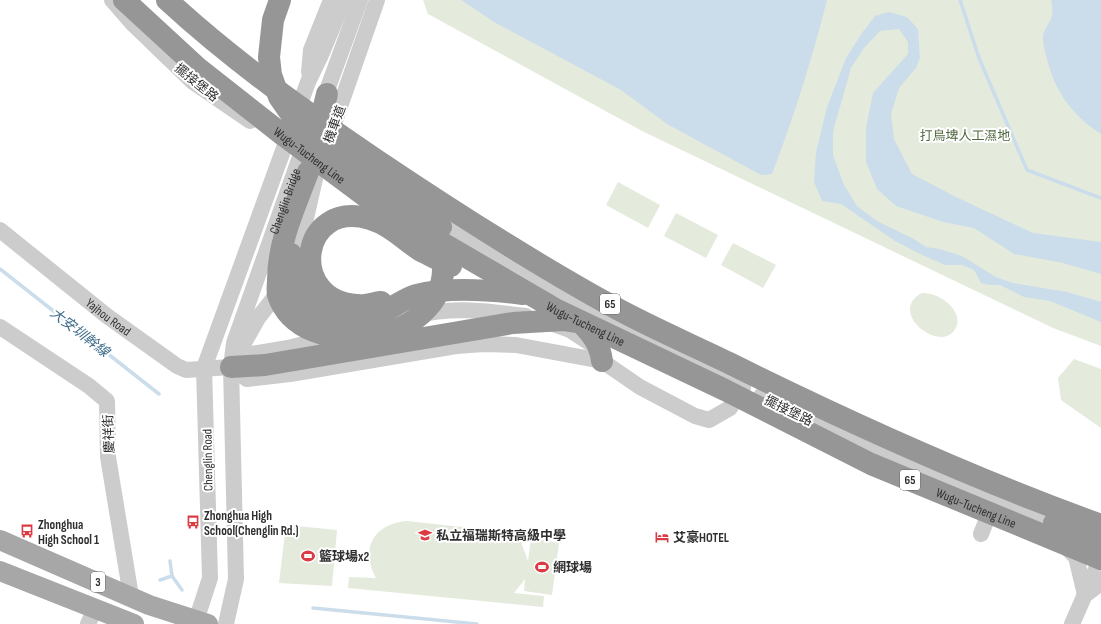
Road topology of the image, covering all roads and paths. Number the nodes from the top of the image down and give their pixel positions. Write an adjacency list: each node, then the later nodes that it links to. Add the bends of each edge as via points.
1 (112, 0): 24 (street, 擺接堡路, via 193,82 358,191 451,238 490,253)
2 (124, 0): 24 (highway, Wugu-Tucheng Line / 65, via 199,69 378,205 557,310)
3 (143, 0): 12 (highway, via 195,52 342,166 419,217 436,235 443,258 444,277 429,305 406,326 390,333 349,338 315,331 298,322 286,311 278,294 278,265 283,241)
4 (167, 0): 29 (highway, Wugu-Tucheng Line / 65, via 205,35 345,139 446,207 613,306 815,406 1021,496)
5 (280, 0): 24 (highway, via 273,20 270,41 272,75 279,98 302,130 445,230)
6 (331, 0): 10 (street, via 311,50)
7 (344, 0): 10 (street, Chenglin Bridge)
8 (360, 0): 11 (street, Chenglin Bridge)
9 (377, 0): 14 (street, 機車道, via 312,187 301,240)
10 (308, 82): 16 (street, Chenglin Bridge)
11 (327, 94): 12 (highway); 18 (street, Chenglin Bridge, via 304,144)
12 (308, 172): 15 (highway, via 291,249 293,284 305,303 317,314 329,319 349,321 382,312)
13 (0, 230): 23 (street, Yajhou Road, via 107,316 177,366 186,370)
14 (293, 264)
15 (415, 295): 20 (highway, via 493,290 537,296 589,311); 21 (highway, via 357,306 328,296 310,268 309,253 313,240 331,221 352,216 388,226 422,251 479,280 577,319 594,337)
16 (230, 298): 23 (street, Chenglin Road)
17 (273, 299): 22 (street, via 258,318)
18 (244, 313): 22 (street, Chenglin Road, via 234,343)
19 (0, 327): 33 (street, 慶祥街, via 89,386 107,401 108,457)
20 (632, 334): 22 (highway, via 600,325 563,320 513,323 265,365); 29 (highway, via 778,406)
21 (601, 356): 22 (street, via 516,345 484,344 456,346 247,379); 22 (street, via 570,330 535,318 480,310 428,312 288,348 250,354); 24 (street, via 643,380 658,395 695,416 708,420 730,408)
22 (230, 367): 23 (street, Yajhou Road); 37 (street, Chenglin Road, via 236,579)
23 (204, 368): 35 (street, Chenglin Road, via 210,578)
24 (734, 389): 25 (street, 擺接堡路); 29 (highway, Wugu-Tucheng Line / 65, via 871,464)
25 (994, 502): 26 (street, 擺接堡路); 27 (street)
26 (1046, 524): 29 (street, 擺接堡路); 32 (street, via 1076,557)
27 (981, 534)
28 (0, 540): 33 (main road, 3)
29 (1100, 544): 32 (street)
30 (0, 571): 34 (main road, 3)
31 (1101, 584): 32 (street)
32 (1085, 595): 38 (street)
33 (131, 596): 35 (main road, 3)
34 (91, 616): 36 (main road, 3)
35 (200, 623)
36 (134, 624)
37 (226, 624)
38 (1072, 624)

